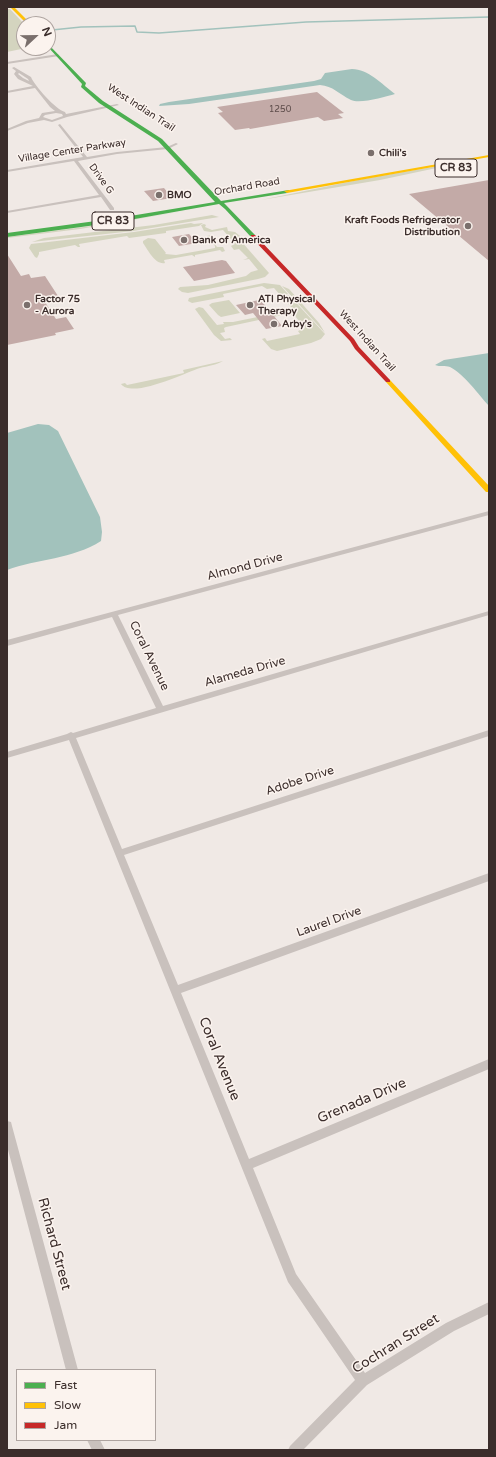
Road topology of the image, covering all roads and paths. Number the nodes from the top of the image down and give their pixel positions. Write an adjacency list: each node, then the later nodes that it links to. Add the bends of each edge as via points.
1 (12, 7): 2 (main road)
2 (21, 16)
3 (58, 55): 4 (street); 10 (main road, West Indian Trail, via 84,84)
4 (8, 63): 5 (street)
5 (18, 71): 6 (street, via 30,78); 6 (street, via 16,74 19,78)
6 (31, 83): 7 (street)
7 (35, 87): 8 (street); 9 (street)
8 (7, 92)
9 (49, 105): 11 (street, via 45,108); 12 (street)
10 (111, 105): 12 (street); 16 (main road, West Indian Trail, via 154,127)
11 (46, 113): 12 (street); 13 (street, via 41,116)
12 (63, 114): 13 (street, via 58,121)
13 (43, 119): 15 (street)
14 (60, 125): 18 (street)
15 (7, 130)
16 (169, 145): 18 (street, Village Center Parkway, via 145,151); 23 (main road, West Indian Trail); 23 (main road, West Indian Trail, via 180,162)
17 (489, 156): 23 (main road, Orchard Road / CR 83)
18 (86, 158): 19 (street, Village Center Parkway)
19 (75, 160): 21 (street, Village Center Parkway); 22 (street, Drive G)
20 (489, 163): 23 (main road, Orchard Road / CR 83)
21 (7, 171)
22 (102, 196): 24 (street, Drive G); 25 (street)
23 (225, 204): 26 (main road, Orchard Road / CR 83); 27 (main road, Orchard Road / CR 83, via 126,225); 28 (main road, West Indian Trail)
24 (112, 209)
25 (7, 212)
26 (7, 235)
27 (7, 240)
28 (489, 490)
29 (489, 513): 31 (street, Almond Drive)
30 (489, 613): 33 (street, Alameda Drive)
31 (114, 614): 32 (street, Almond Drive); 33 (street, Coral Avenue)
32 (7, 643)
33 (160, 710): 35 (street, Alameda Drive)
34 (489, 733): 37 (street, Adobe Drive)
35 (71, 735): 36 (street, Alameda Drive); 37 (street, Coral Avenue)
36 (7, 755)
37 (119, 853): 39 (street, Coral Avenue)
38 (489, 877): 39 (street, Laurel Drive)
39 (176, 990): 42 (street, Coral Avenue)
40 (489, 1064): 42 (street, Grenada Drive)
41 (7, 1126): 44 (street, Richard Street)
42 (247, 1165): 45 (street, Coral Avenue, via 292,1278)
43 (489, 1308): 45 (street, Cochran Street, via 450,1327)
44 (72, 1369)
45 (363, 1381): 48 (street, Cochran Street)
46 (94, 1441): 47 (street)
47 (99, 1450)
48 (294, 1450)

